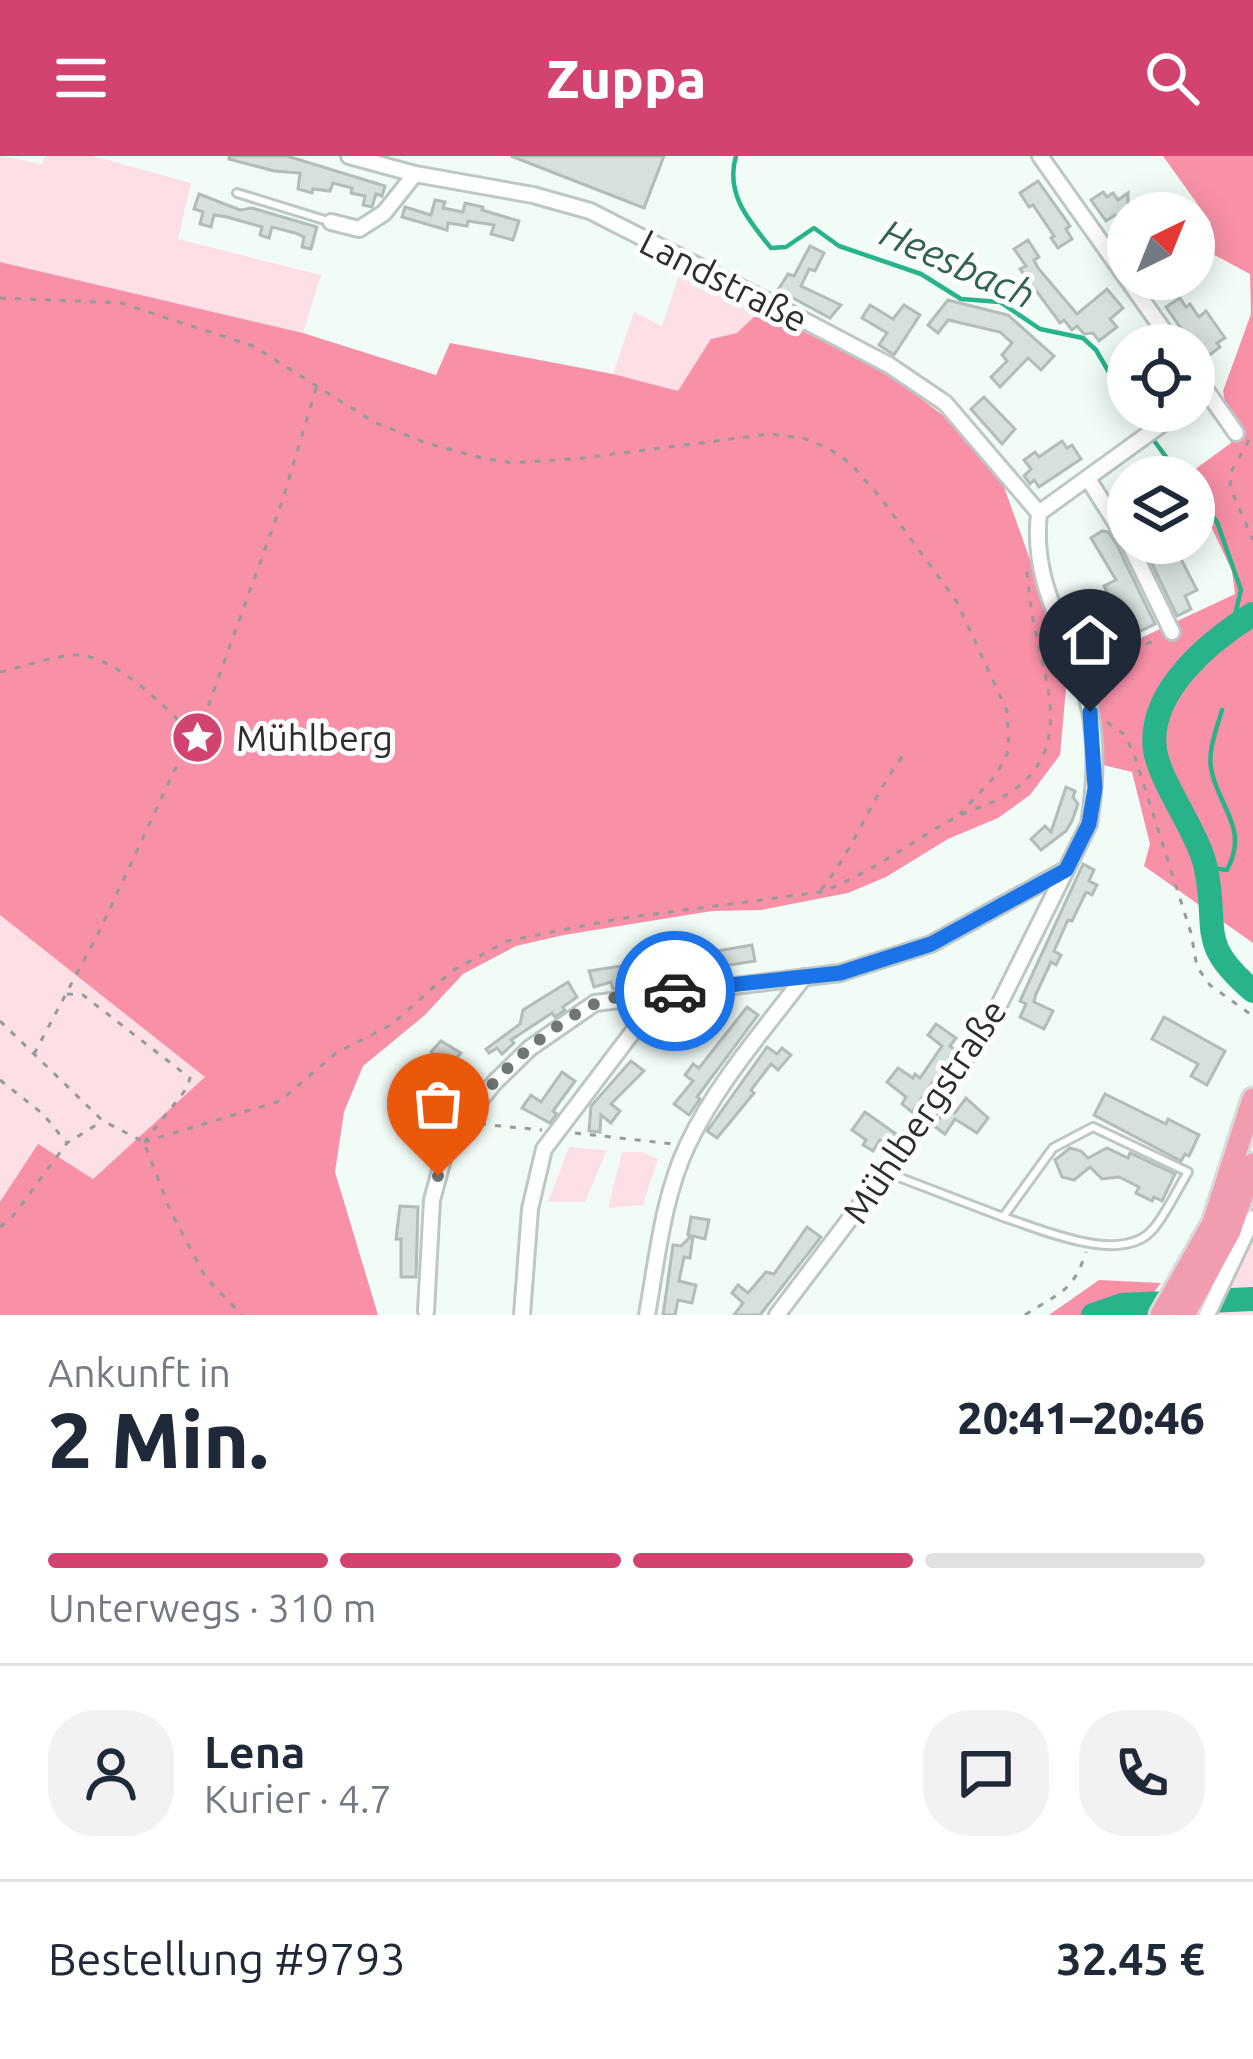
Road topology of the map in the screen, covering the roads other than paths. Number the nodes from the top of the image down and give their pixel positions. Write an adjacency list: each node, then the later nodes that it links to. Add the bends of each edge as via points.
1 (349, 156): 3 (street, Landstraße)
2 (1040, 156): 6 (street)
3 (415, 174): 5 (street, via 384,213 358,230); 12 (street, Landstraße, via 590,211 889,365 957,415)
4 (237, 193): 5 (lane)
5 (331, 223)
6 (1159, 324)
7 (1215, 411): 9 (street)
8 (1152, 432): 10 (street)
9 (1236, 433)
10 (1088, 478): 11 (street); 12 (street)
11 (1107, 508)
12 (1039, 513): 15 (street, Mühlbergstraße, via 1035,546 1044,590 1090,712 1095,788 1089,824)
13 (1139, 564): 14 (street)
14 (1172, 632)
15 (1066, 870): 16 (street, via 931,944); 20 (street, Mühlbergstraße, via 991,1022)
16 (804, 976): 17 (street); 25 (street, via 687,1145)
17 (663, 992): 23 (street, via 595,1003 530,1048 462,1122 432,1200); 24 (street, via 544,1150 530,1209)
18 (1253, 1100): 27 (highway, via 1213,1223)
19 (1253, 1164): 28 (highway, via 1230,1231)
20 (886, 1172): 21 (lane); 26 (street, Mühlbergstraße)
21 (1003, 1217): 21 (lane, via 1053,1148 1094,1127 1188,1172 1152,1232 1131,1244 1089,1244)
22 (1253, 1218): 29 (street)
23 (426, 1311)
24 (522, 1315)
25 (647, 1315)
26 (777, 1315)
27 (1161, 1315)
28 (1184, 1315)
29 (1207, 1315)

